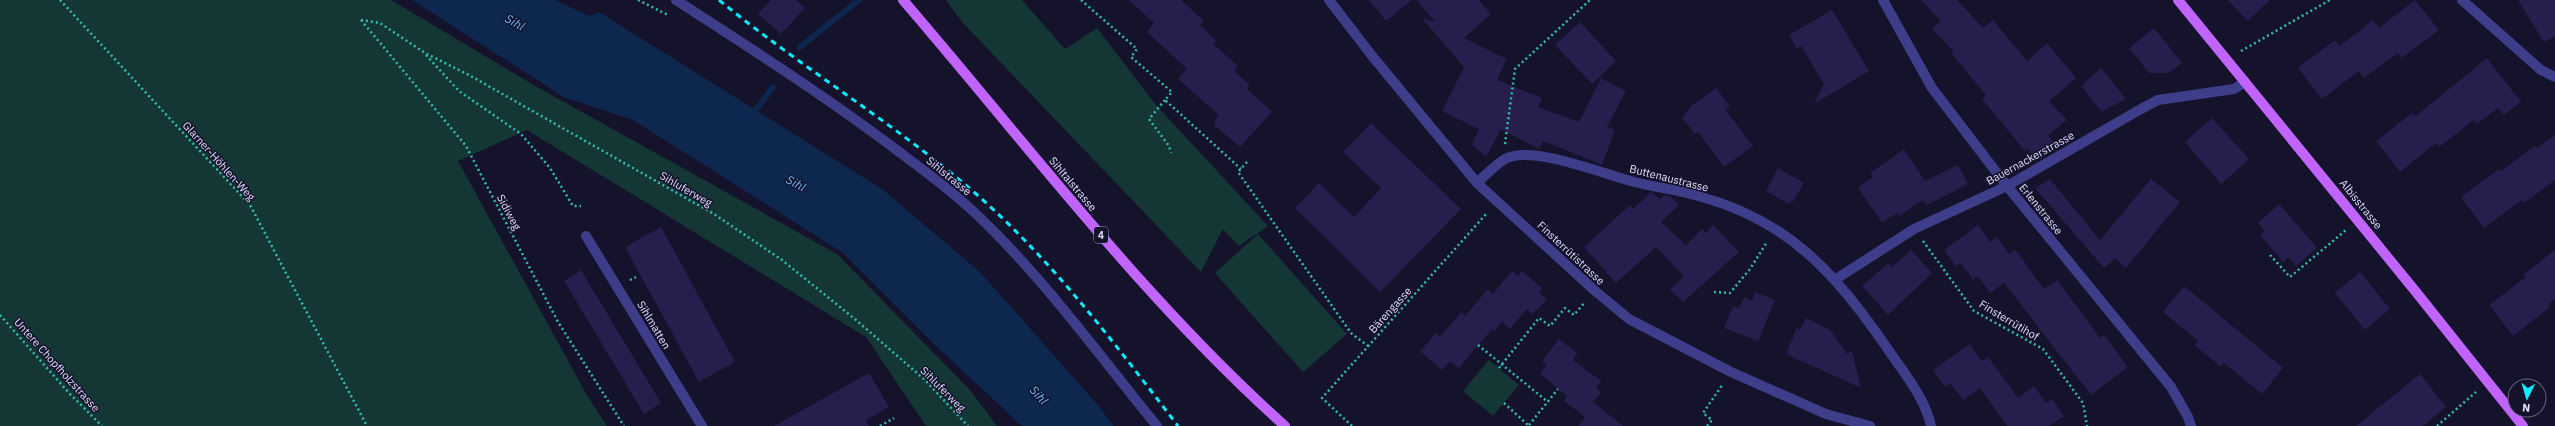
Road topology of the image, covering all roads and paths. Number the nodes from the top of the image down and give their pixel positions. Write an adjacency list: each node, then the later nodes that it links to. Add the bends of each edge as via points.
1 (60, 0): 45 (path, Glarner-Höhlen-Weg, via 250,206)
2 (676, 0): 50 (street, Sihlstrasse, via 811,88 957,197 1028,268)
3 (903, 0): 51 (main road, Sihltalstrasse / 4, via 1155,296)
4 (1081, 0): 16 (path, via 1137,49 1131,57 1172,92)
5 (1329, 0): 21 (street, Finsterrütistrasse)
6 (1590, 0): 18 (path, via 1515,69 1505,132)
7 (1883, 0): 22 (street, Erlenstrasse, via 1932,88)
8 (2178, 0): 15 (main road, Albisstrasse)
9 (2330, 0): 12 (path)
10 (2462, 0): 14 (street, via 2541,70)
11 (361, 20): 13 (path, Sihluferweg, via 380,22); 46 (path, Sidiweg, via 466,146 558,322)
12 (2241, 51)
13 (425, 53): 24 (path, via 459,91 521,134 550,168 573,206); 49 (path, Sihluferweg, via 469,75 714,214 782,260 925,380)
14 (2555, 77)
15 (2245, 82): 22 (street, Bauernackerstrasse, via 2234,89 2158,100); 25 (main road, Albisstrasse)
16 (1165, 100): 17 (path, via 1149,119 1169,146); 20 (path)
17 (1171, 153)
18 (1505, 159): 21 (street, Buttenaustrasse); 27 (street, Buttenaustrasse, via 1521,153 1540,156 1630,181 1699,196 1744,212)
19 (1247, 162): 20 (path)
20 (1241, 169): 35 (path, via 1238,172 1351,333)
21 (1477, 183): 23 (street, Finsterrütistrasse)
22 (2007, 186): 26 (street, Bauernackerstrasse); 58 (street, Erlenstrasse, via 2171,387)
23 (1497, 201): 35 (path, Bärengasse); 38 (street, Finsterrütistrasse, via 1629,319)
24 (581, 206)
25 (2358, 220): 29 (path, via 2290,277); 39 (main road, Albisstrasse)
26 (1914, 229): 30 (street, Bauernackerstrasse); 57 (path, Finsterrütihof, via 1974,311 2043,349 2083,403)
27 (1776, 231): 30 (street, Buttenaustrasse, via 1813,256); 31 (path, via 1730,293)
28 (586, 236): 47 (street, Sihlmatten)
29 (2270, 256)
30 (1836, 279): 56 (street, Buttenaustrasse, via 1905,374 1920,398)
31 (1714, 292)
32 (0, 315): 44 (path, Untere Chopfholzstrasse, via 68,393)
33 (1574, 315): 36 (path, via 1565,308 1550,326 1539,318)
34 (1478, 345): 36 (path)
35 (1368, 346): 52 (path, Bärengasse, via 1322,398)
36 (1502, 364): 37 (path); 41 (path)
37 (1499, 368)
38 (1731, 372): 54 (path, via 1703,413 1712,420); 55 (street, Finsterrütistrasse, via 1826,414)
39 (2487, 383): 59 (path); 60 (main road, Albisstrasse)
40 (1558, 389): 41 (path)
41 (1548, 402): 53 (path)
42 (1504, 403): 53 (path)
43 (894, 418): 48 (path)
44 (102, 426)
45 (367, 426)
46 (624, 426)
47 (702, 426)
48 (880, 426)
49 (968, 426)
50 (1157, 426)
51 (1285, 426)
52 (1352, 426)
53 (1529, 426)
54 (1707, 426)
55 (1870, 426)
56 (1931, 426)
57 (2087, 426)
58 (2191, 426)
59 (2437, 426)
60 (2523, 426)

